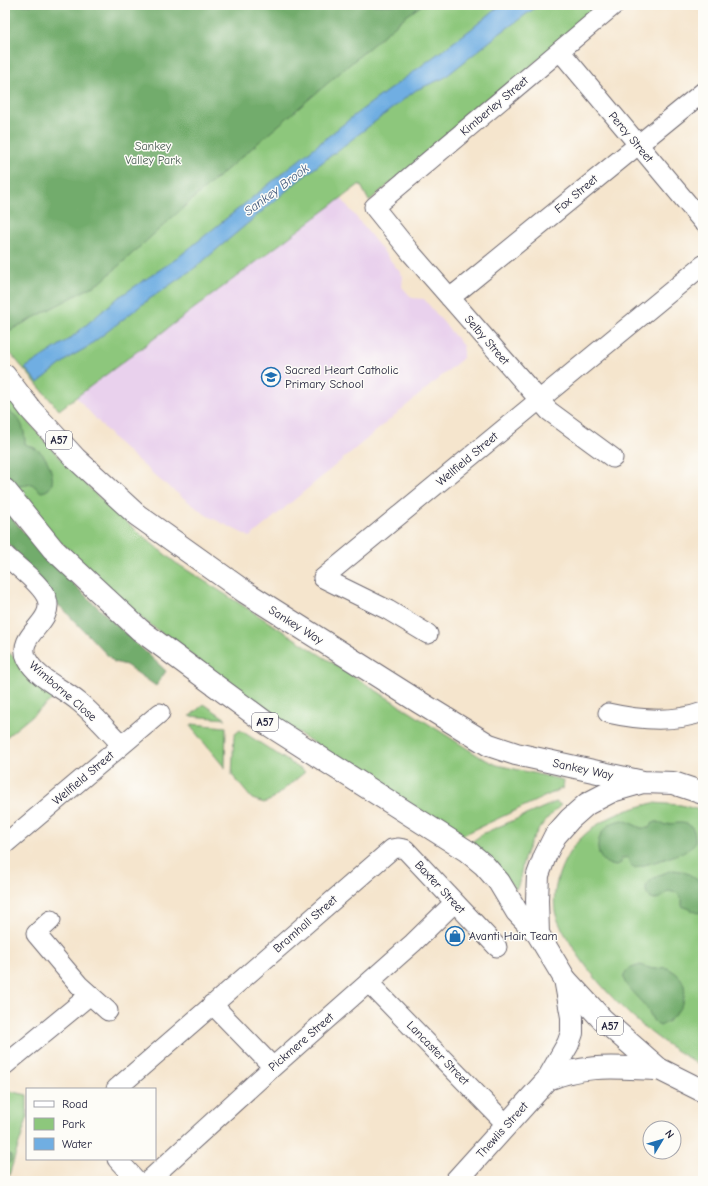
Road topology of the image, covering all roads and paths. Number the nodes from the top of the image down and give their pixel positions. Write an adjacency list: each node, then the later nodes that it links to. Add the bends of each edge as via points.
1 (614, 5): 2 (street, Kimberley Street)
2 (560, 51): 4 (street, Percy Street); 5 (street, Kimberley Street)
3 (703, 92): 4 (street, Fox Street)
4 (637, 144): 6 (street, Percy Street); 8 (street, Fox Street)
5 (374, 208): 8 (street, Selby Street)
6 (703, 222)
7 (703, 265): 10 (street, Wellfield Street)
8 (450, 298): 10 (street, Selby Street)
9 (5, 376): 19 (main road, Sankey Way / A57, via 31,410 75,458 137,515 258,601 489,745 516,754)
10 (539, 400): 11 (street, Selby Street, via 549,411); 14 (street, Wellfield Street, via 323,578 388,610)
11 (613, 458)
12 (5, 490): 27 (main road, A57, via 53,549 140,630 269,725 467,851 484,865 517,912)
13 (5, 556): 18 (street, Wimborne Close, via 38,586 47,600 46,616 25,645 27,660 45,678 80,703)
14 (428, 634)
15 (703, 712): 17 (street, via 688,717 659,719 630,718)
16 (160, 713): 18 (street, Wellfield Street)
17 (608, 713)
18 (122, 745): 23 (street, Wellfield Street)
19 (643, 782): 20 (main road, A57); 27 (main road, A57, via 612,791 587,804 555,836 538,875)
20 (673, 783): 21 (main road); 22 (main road, A57)
21 (703, 783)
22 (703, 793)
23 (5, 844)
24 (399, 848): 25 (street, Baxter Street, via 404,849); 32 (street, Bramhall Street, via 392,849)
25 (454, 903): 28 (street, Baxter Street); 30 (street, Pickmere Street)
26 (51, 920): 31 (street, via 36,934)
27 (538, 934): 29 (main road, A57)
28 (497, 947)
29 (565, 979): 36 (main road, A57, via 602,1019); 37 (main road, Thewlis Street, via 572,1017 572,1033)
30 (369, 983): 35 (street, Pickmere Street); 40 (street, Lancaster Street)
31 (90, 995): 33 (street); 34 (street)
32 (212, 1004): 35 (street); 38 (street, Bramhall Street)
33 (108, 1011)
34 (5, 1065)
35 (273, 1067): 43 (street, Pickmere Street)
36 (659, 1069): 37 (main road, Thewlis Street, via 586,1068); 39 (main road, A57)
37 (548, 1079): 40 (main road, Thewlis Street)
38 (117, 1088)
39 (703, 1091)
40 (506, 1124): 44 (main road, Thewlis Street)
41 (118, 1160): 42 (street)
42 (137, 1181)
43 (148, 1181)
44 (456, 1181)

